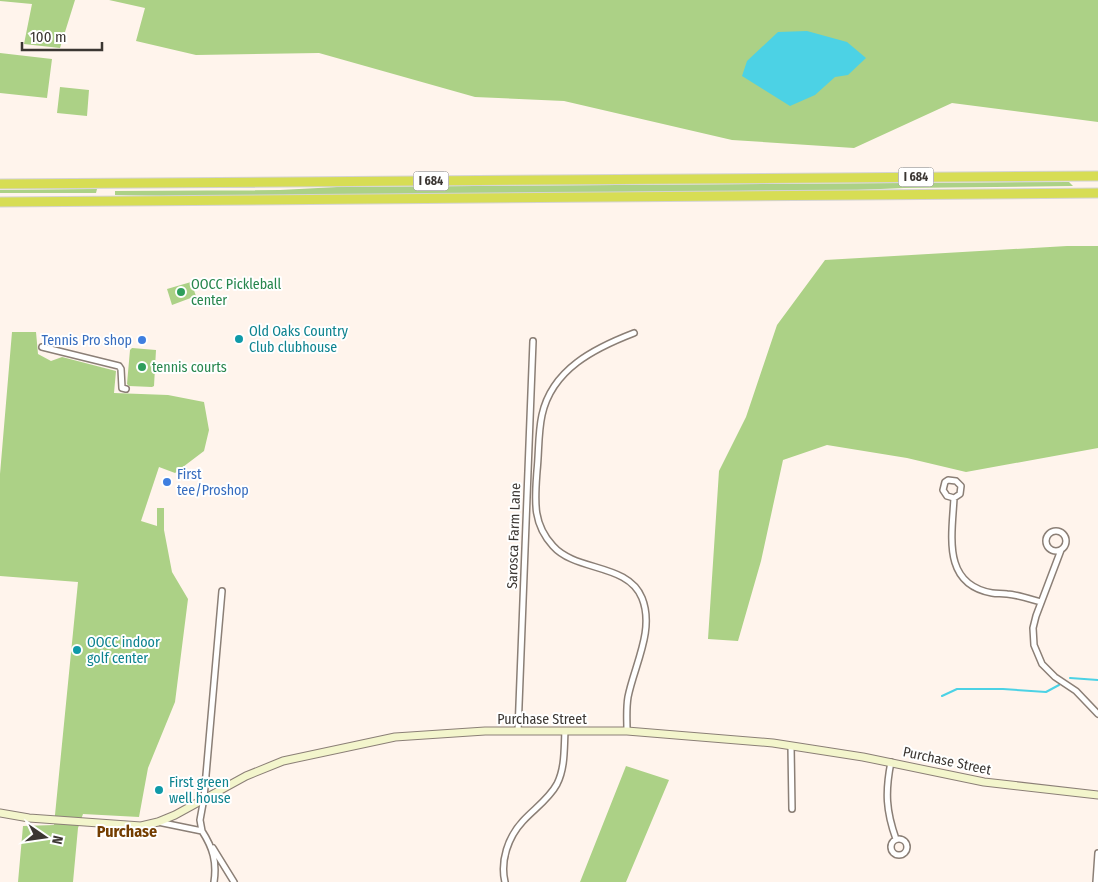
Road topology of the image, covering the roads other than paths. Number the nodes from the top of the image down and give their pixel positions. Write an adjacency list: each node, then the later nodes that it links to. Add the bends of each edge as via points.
1 (1098, 176): 2 (highway, I 684)
2 (0, 184)
3 (1098, 193): 4 (highway, I 684)
4 (0, 202)
5 (634, 333): 15 (street, via 594,350 574,363 548,398 542,414 536,490 539,526 554,547 566,557 617,574 642,597 647,618 626,706)
6 (533, 341): 14 (street, Sarosca Farm Lane)
7 (42, 347): 8 (street, via 119,366 122,388)
8 (126, 389)
9 (954, 498): 12 (street, via 951,547 956,568 962,576 992,593)
10 (1061, 550): 10 (street, via 1065,546 1065,536 1058,531 1051,532 1046,541 1048,547 1054,551); 12 (street)
11 (222, 591): 20 (street)
12 (1041, 602): 13 (street, via 1033,628 1034,645 1042,664 1076,691)
13 (1098, 714)
14 (518, 731): 16 (main road, Purchase Street); 20 (main road, Purchase Street, via 412,735 304,756 264,767)
15 (627, 731): 16 (main road, Purchase Street); 17 (main road, Purchase Street)
16 (566, 732): 30 (street, via 561,774 549,796 521,823 512,837 502,864)
17 (791, 746): 18 (main road, Purchase Street); 21 (street)
18 (890, 762): 19 (main road, Purchase Street, via 984,782); 25 (street, via 886,800 888,818)
19 (1098, 795)
20 (204, 798): 23 (main road, Purchase Street); 24 (street, via 200,820)
21 (792, 809)
22 (0, 813): 23 (main road, Purchase Street, via 135,826)
23 (158, 822): 24 (street)
24 (202, 831): 26 (street)
25 (896, 839)
26 (211, 846): 28 (street); 29 (street)
27 (1098, 853): 31 (street)
28 (214, 882)
29 (234, 882)
30 (505, 882)
31 (1096, 882)

